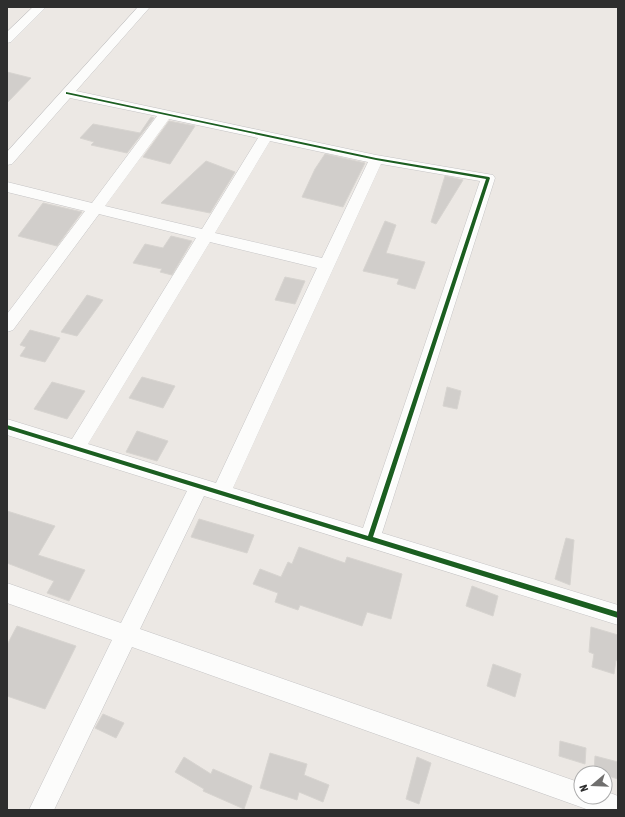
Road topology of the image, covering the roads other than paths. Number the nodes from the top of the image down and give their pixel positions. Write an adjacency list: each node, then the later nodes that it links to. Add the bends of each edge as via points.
1 (40, 7): 3 (street)
2 (144, 7): 4 (street)
3 (7, 39)
4 (67, 93): 5 (street); 8 (street)
5 (166, 114): 6 (street); 10 (street)
6 (267, 135): 7 (street); 11 (street)
7 (376, 159): 12 (street); 18 (street, via 488,178)
8 (7, 161)
9 (7, 187): 10 (street)
10 (95, 208): 11 (street); 13 (street)
11 (206, 236): 12 (street); 15 (street)
12 (327, 265): 17 (street)
13 (7, 326)
14 (7, 427): 15 (street)
15 (76, 448): 16 (street)
16 (199, 486): 17 (street); 21 (street)
17 (221, 492): 18 (street)
18 (370, 538): 20 (street)
19 (7, 593): 21 (street)
20 (618, 614)
21 (126, 635): 22 (street); 23 (street)
22 (573, 792)
23 (41, 810)

